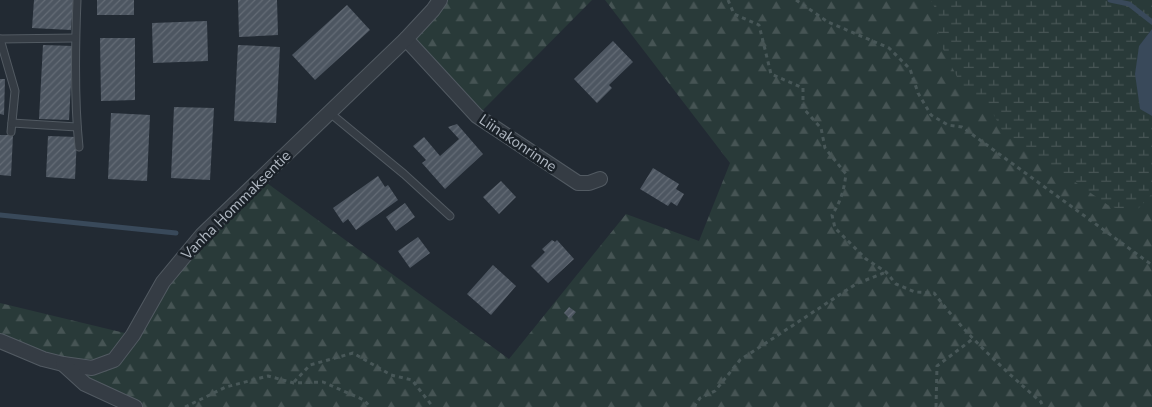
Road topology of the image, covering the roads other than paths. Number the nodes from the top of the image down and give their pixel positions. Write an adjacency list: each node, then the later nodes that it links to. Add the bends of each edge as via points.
1 (77, 0): 3 (lane)
2 (440, 0): 5 (street, Vanha Hommaksentie)
3 (75, 38): 4 (lane); 8 (lane)
4 (0, 39): 7 (lane, via 15,91)
5 (406, 39): 6 (street, Vanha Hommaksentie); 11 (street, Liinakonrinne, via 477,116 578,183)
6 (330, 113): 12 (lane); 14 (street, Vanha Hommaksentie, via 202,235 163,282 133,335 114,360 92,368)
7 (12, 122): 8 (lane); 9 (lane)
8 (77, 128): 10 (lane)
9 (11, 132)
10 (79, 147)
11 (600, 179)
12 (450, 216)
13 (0, 341): 14 (street, Vanha Hommaksentie)
14 (63, 364): 15 (street, via 85,384)
15 (135, 407)

